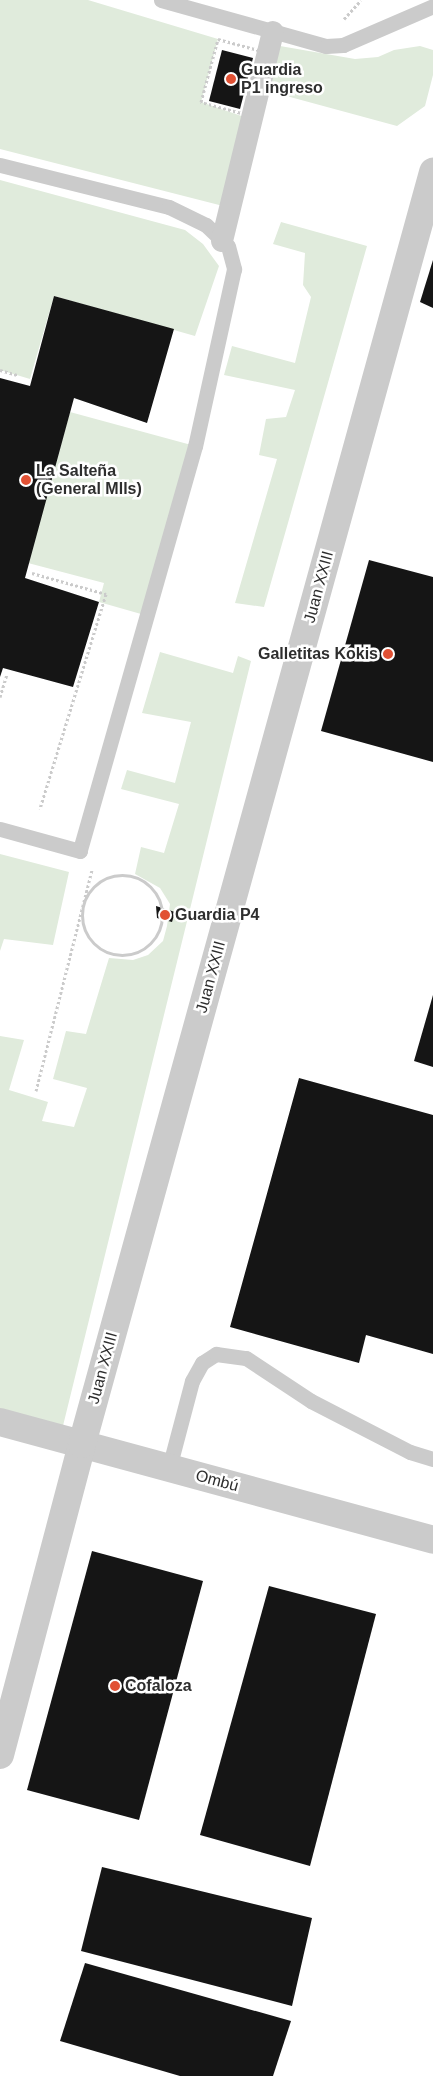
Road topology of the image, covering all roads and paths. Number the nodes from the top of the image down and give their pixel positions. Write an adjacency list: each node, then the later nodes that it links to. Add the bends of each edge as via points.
1 (161, 0): 5 (lane)
2 (361, 0): 4 (path)
3 (433, 6): 5 (lane, via 343,45 326,46)
4 (336, 23)
5 (273, 32): 9 (street)
6 (218, 39): 6 (path, via 262,51 245,114 201,102)
7 (0, 165): 9 (lane, via 169,206 206,224)
8 (433, 172): 19 (street, Juan XXIII)
9 (222, 241): 16 (lane, via 228,246 234,269 195,446 80,851)
10 (0, 370): 11 (path)
11 (17, 375)
12 (32, 573): 15 (path, via 106,594)
13 (6, 674): 14 (path)
14 (0, 697)
15 (40, 809)
16 (0, 829)
17 (141, 950): 17 (path, via 158,932 162,919 156,893 136,877 110,877 98,883 83,906 86,930 93,942 115,954)
18 (0, 1422): 19 (street, Ombú)
19 (82, 1444): 21 (street, Ombú); 23 (street, Juan XXIII)
20 (433, 1459): 21 (lane, via 410,1452 326,1409 246,1358 216,1354 202,1363 192,1381)
21 (169, 1468): 22 (street, Ombú)
22 (433, 1540)
23 (0, 1755)

